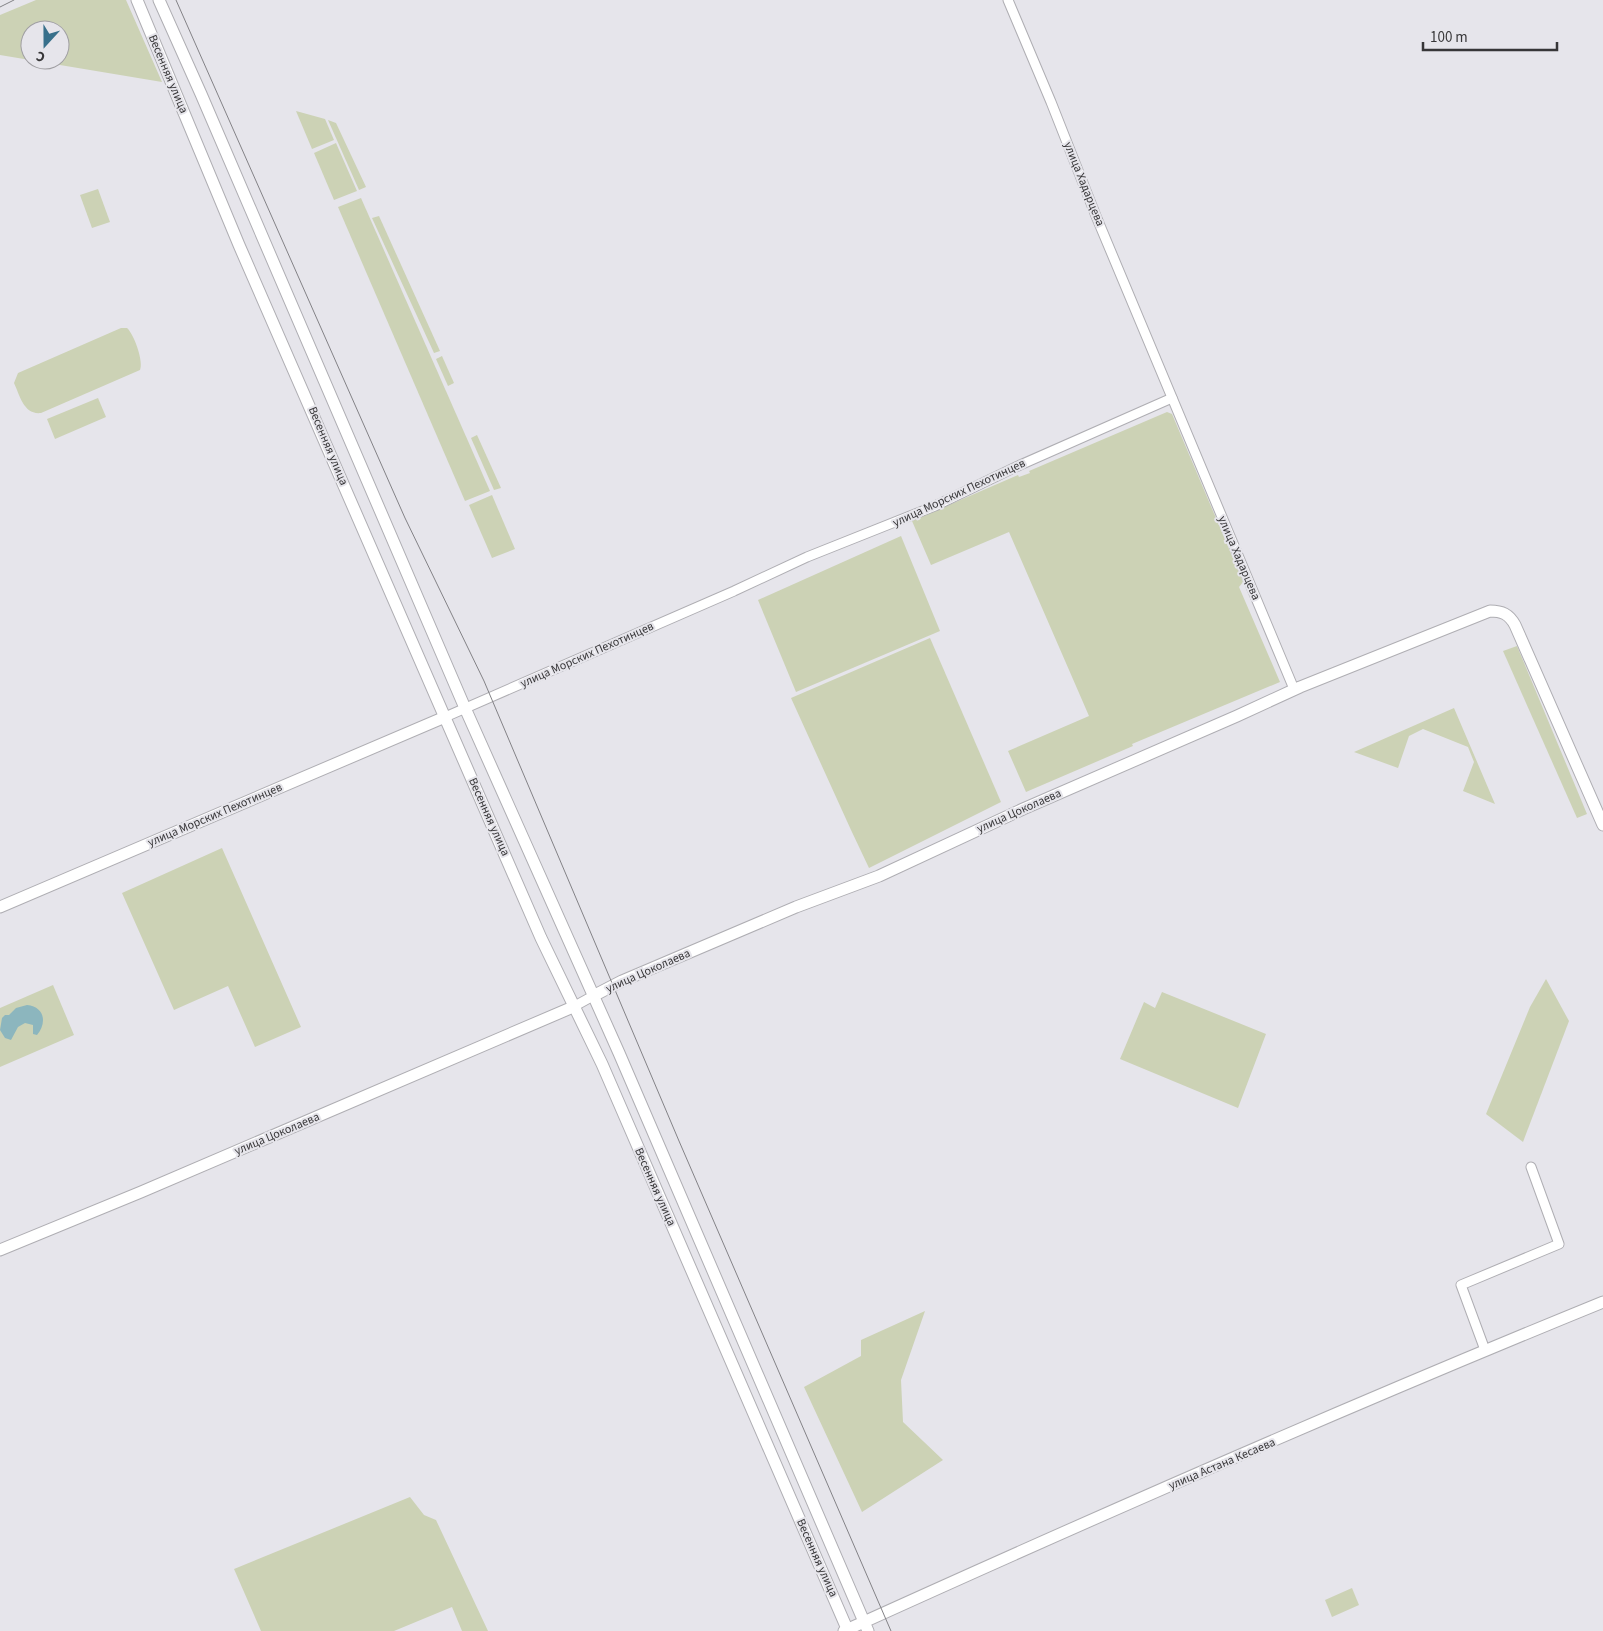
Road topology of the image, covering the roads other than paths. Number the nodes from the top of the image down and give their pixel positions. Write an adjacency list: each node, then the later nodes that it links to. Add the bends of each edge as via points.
1 (137, 0): 7 (street, Весенняя улица, via 239,244)
2 (159, 0): 6 (street, Весенняя улица)
3 (1008, 0): 4 (street, улица Хадарцева)
4 (1172, 398): 5 (street, улица Хадарцева); 6 (street, улица Морских Пехотинцев, via 936,506 807,557)
5 (1294, 689): 8 (street, via 1483,613 1505,613 1515,625); 10 (street, улица Цоколаева, via 879,876 796,907)
6 (465, 708): 7 (street, улица Морских Пехотинцев); 10 (street, Весенняя улица)
7 (445, 717): 9 (street, улица Морских Пехотинцев); 11 (street, Весенняя улица)
8 (1603, 826)
9 (0, 907)
10 (593, 996): 11 (street, улица Цоколаева); 16 (street, Весенняя улица)
11 (573, 1007): 13 (street, улица Цоколаева); 17 (street, Весенняя улица, via 602,1064)
12 (1531, 1167): 15 (street, via 1559,1244 1461,1285)
13 (0, 1250)
14 (1603, 1302): 15 (street, улица Астана Кесаева)
15 (1485, 1350): 16 (street, улица Астана Кесаева, via 1097,1517)
16 (866, 1626): 17 (street, улица Астана Кесаева)
17 (847, 1630)

